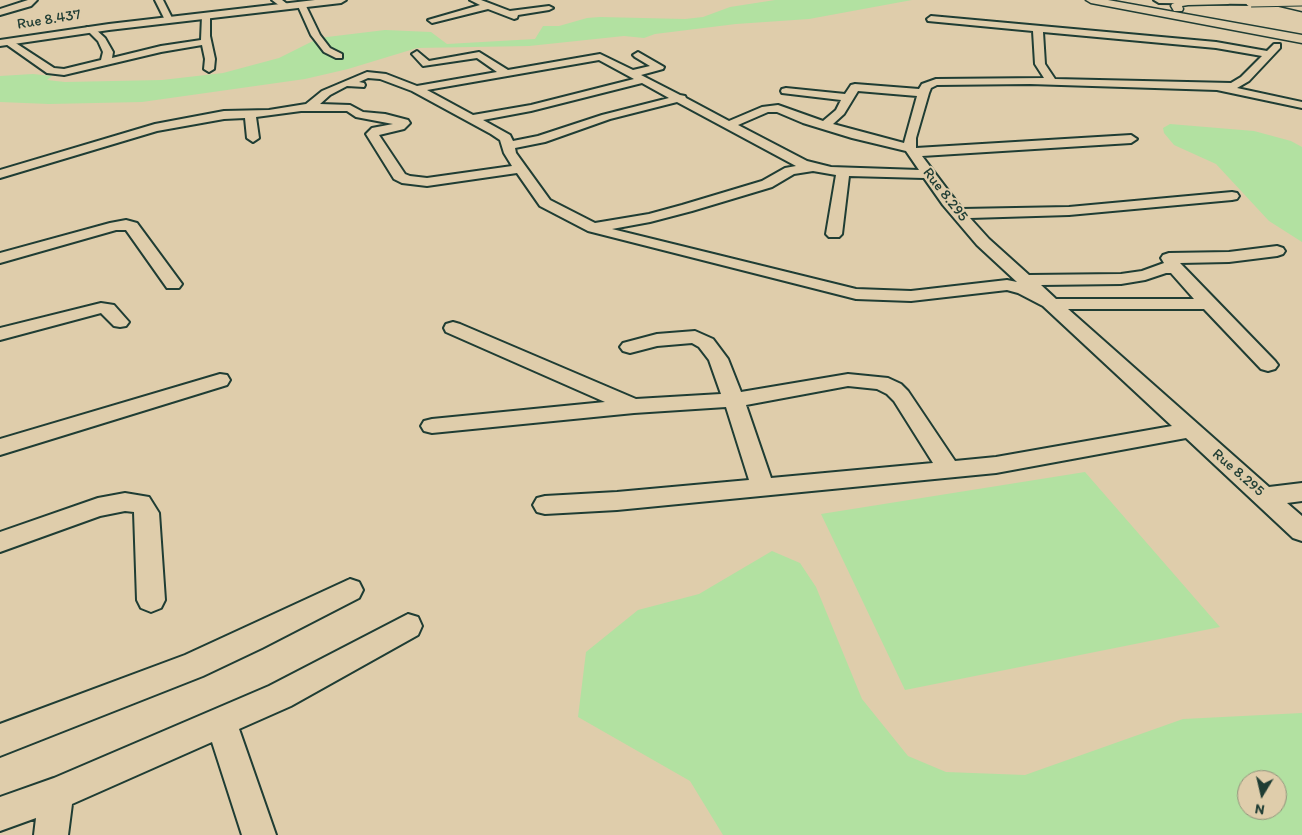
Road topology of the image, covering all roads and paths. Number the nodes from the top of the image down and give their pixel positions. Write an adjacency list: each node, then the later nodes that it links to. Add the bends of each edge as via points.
1 (33, 0): 18 (street)
2 (159, 0): 21 (street)
3 (276, 0): 16 (street)
4 (341, 0): 14 (main road, Rue 8.437)
5 (474, 0): 15 (street)
6 (1091, 0): 26 (highway)
7 (1159, 0): 11 (main road)
8 (1268, 0): 13 (highway)
9 (1278, 0): 13 (highway)
10 (1290, 0): 13 (highway)
11 (1228, 1): 12 (main road); 25 (highway, via 1188,2 1176,6 1196,15)
12 (1251, 1): 13 (main road, bridge)
13 (1301, 3)
14 (302, 6): 16 (main road, Rue 8.437); 30 (street, via 327,50)
15 (488, 6): 17 (street, via 510,15); 22 (street)
16 (287, 7): 19 (main road, Rue 8.437)
17 (549, 8)
18 (0, 12)
19 (206, 16): 21 (main road, Rue 8.437); 27 (street)
20 (931, 19): 24 (street)
21 (169, 20): 23 (main road, Rue 8.437)
22 (432, 20)
23 (90, 29): 28 (main road, Rue 8.437); 32 (street, via 102,40 108,52)
24 (1038, 29): 37 (street, via 1040,64); 39 (street, via 1189,38 1272,50 1238,84)
25 (1302, 35)
26 (1302, 39)
27 (206, 42): 32 (street); 33 (street, via 210,59)
28 (4, 43): 32 (street, via 51,71 69,72)
29 (417, 54): 34 (street, via 427,64 479,55)
30 (339, 56)
31 (638, 56): 35 (street, via 659,67)
32 (106, 61)
33 (208, 69)
34 (504, 72): 35 (street, via 599,56); 41 (street)
35 (631, 74): 36 (street)
36 (643, 80): 43 (street); 50 (street, via 531,108)
37 (1051, 81): 39 (street); 42 (street, via 936,82 926,86)
38 (346, 83): 41 (street); 41 (street, via 373,74); 47 (street, via 326,93)
39 (1218, 87): 46 (street)
40 (786, 91): 44 (street)
41 (420, 92): 50 (street)
42 (923, 93): 44 (street, via 855,87); 56 (street, via 910,138)
43 (681, 98): 51 (street); 55 (street, via 541,140)
44 (849, 98): 52 (street, via 840,112)
45 (223, 100): 49 (street)
46 (1302, 105)
47 (309, 108): 48 (street, via 291,115); 58 (street, via 350,108 360,115 404,123 372,134 399,176 407,180 427,182)
48 (250, 114): 49 (street); 53 (street)
49 (224, 115): 60 (street, via 142,130)
50 (470, 119): 55 (street, via 506,138)
51 (729, 125): 52 (street, via 772,108); 57 (street)
52 (825, 125): 56 (street)
53 (253, 138)
54 (1131, 139): 56 (street)
55 (508, 146): 58 (street)
56 (912, 150): 61 (street, Rue 8.295)
57 (812, 167): 59 (street); 64 (street, via 790,170 767,184 687,208)
58 (520, 169): 64 (street, via 545,203)
59 (843, 172): 61 (street); 65 (street)
60 (0, 174)
61 (927, 174): 63 (street, Rue 8.295)
62 (1232, 196): 63 (street, via 1069,211)
63 (958, 214): 69 (street, Rue 8.295, via 983,242)
64 (593, 228): 71 (street, via 856,294 911,296 1007,286 1024,289)
65 (834, 234)
66 (1277, 251): 68 (street, via 1229,257 1169,258)
67 (0, 258): 70 (street, via 126,225 132,226)
68 (1175, 268): 69 (street, via 1121,279); 72 (street)
69 (1026, 280): 71 (street, Rue 8.295)
70 (173, 284)
71 (1052, 304): 72 (street); 82 (street, Rue 8.295)
72 (1209, 304): 77 (street)
73 (120, 322): 75 (street, via 108,308 101,308)
74 (453, 328): 80 (street)
75 (0, 334)
76 (630, 346): 79 (street, via 695,337 706,342 718,359)
77 (1268, 365)
78 (220, 380): 83 (street)
79 (734, 400): 80 (street); 84 (street, via 848,380 881,383 901,396); 85 (street)
80 (634, 406): 81 (street)
81 (432, 426)
82 (1189, 430): 84 (street, via 1034,460); 87 (street, Rue 8.295)
83 (0, 447)
84 (949, 470): 85 (street)
85 (763, 488): 88 (street)
86 (1302, 492): 87 (street)
87 (1265, 497): 89 (street, Rue 8.295)
88 (545, 505)
89 (1302, 531)
90 (0, 542): 92 (street, via 98,507 125,502 141,504 147,513)
91 (350, 590): 95 (street, via 193,666)
92 (151, 600)
93 (408, 626): 94 (street, via 306,683)
94 (221, 722): 96 (street); 99 (street)
95 (0, 740)
96 (56, 794): 97 (street); 98 (street)
97 (0, 814)
98 (51, 835)
99 (259, 835)

